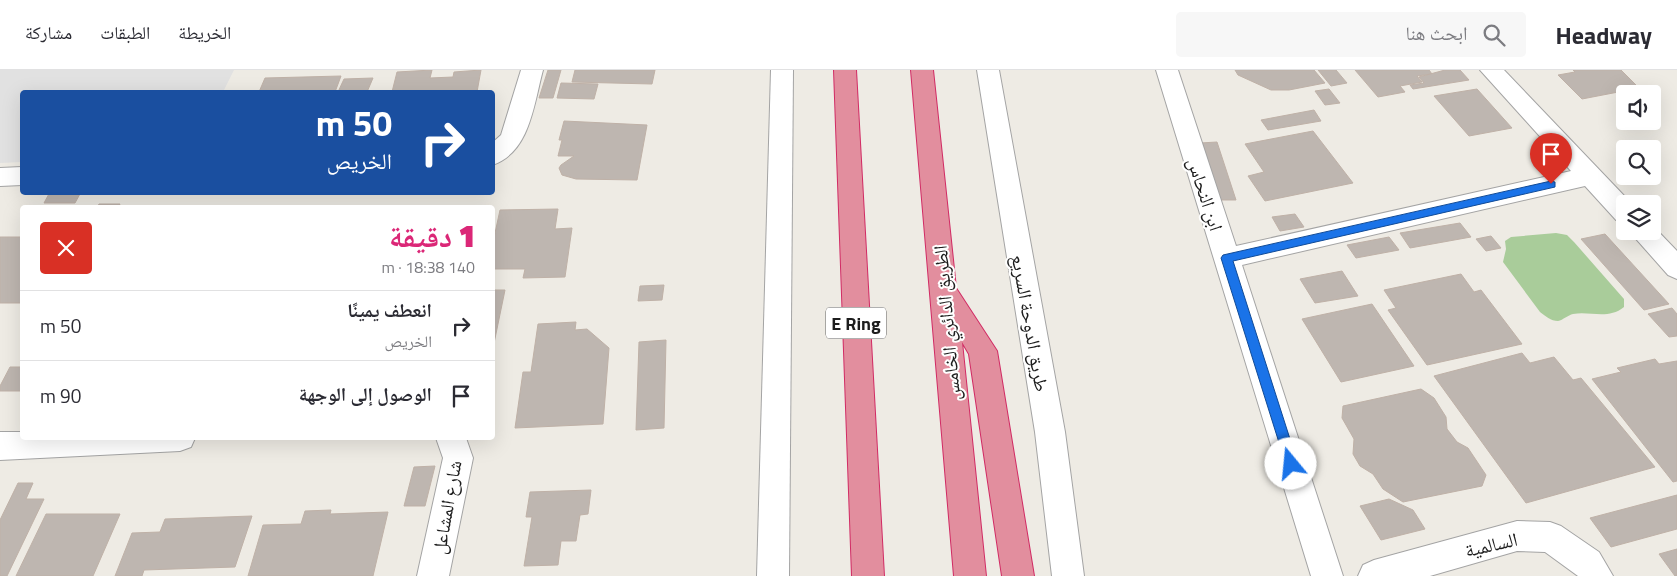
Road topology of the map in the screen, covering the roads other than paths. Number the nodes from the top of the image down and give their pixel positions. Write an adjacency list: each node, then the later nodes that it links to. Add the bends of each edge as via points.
1 (532, 70): 8 (street, via 513,135 508,144)
2 (782, 70): 21 (street)
3 (845, 70): 22 (highway, E Ring)
4 (922, 70): 16 (highway, الطريق الدائري الخامس)
5 (988, 70): 25 (street, طريق الدوحة السريع, via 1050,432)
6 (1167, 70): 14 (street, ابن النحاس)
7 (1490, 70): 10 (street)
8 (495, 154)
9 (20, 176): 11 (street)
10 (1589, 176): 12 (street); 14 (street)
11 (0, 177)
12 (1616, 204)
13 (1651, 240): 15 (street)
14 (1227, 258): 26 (street, ابن النحاس)
15 (1677, 268)
16 (942, 291): 23 (highway, الطريق الدائري الخامس); 24 (highway, via 983,351)
17 (135, 440): 19 (street)
18 (452, 440): 20 (street, شارع المشاعل, via 458,458)
19 (0, 446)
20 (433, 576)
21 (773, 576)
22 (868, 576)
23 (970, 576)
24 (1018, 576)
25 (1068, 576)
26 (1327, 576)
27 (1374, 576): 28 (street, السالمية, via 1517,536 1550,537 1588,563)
28 (1597, 576)

